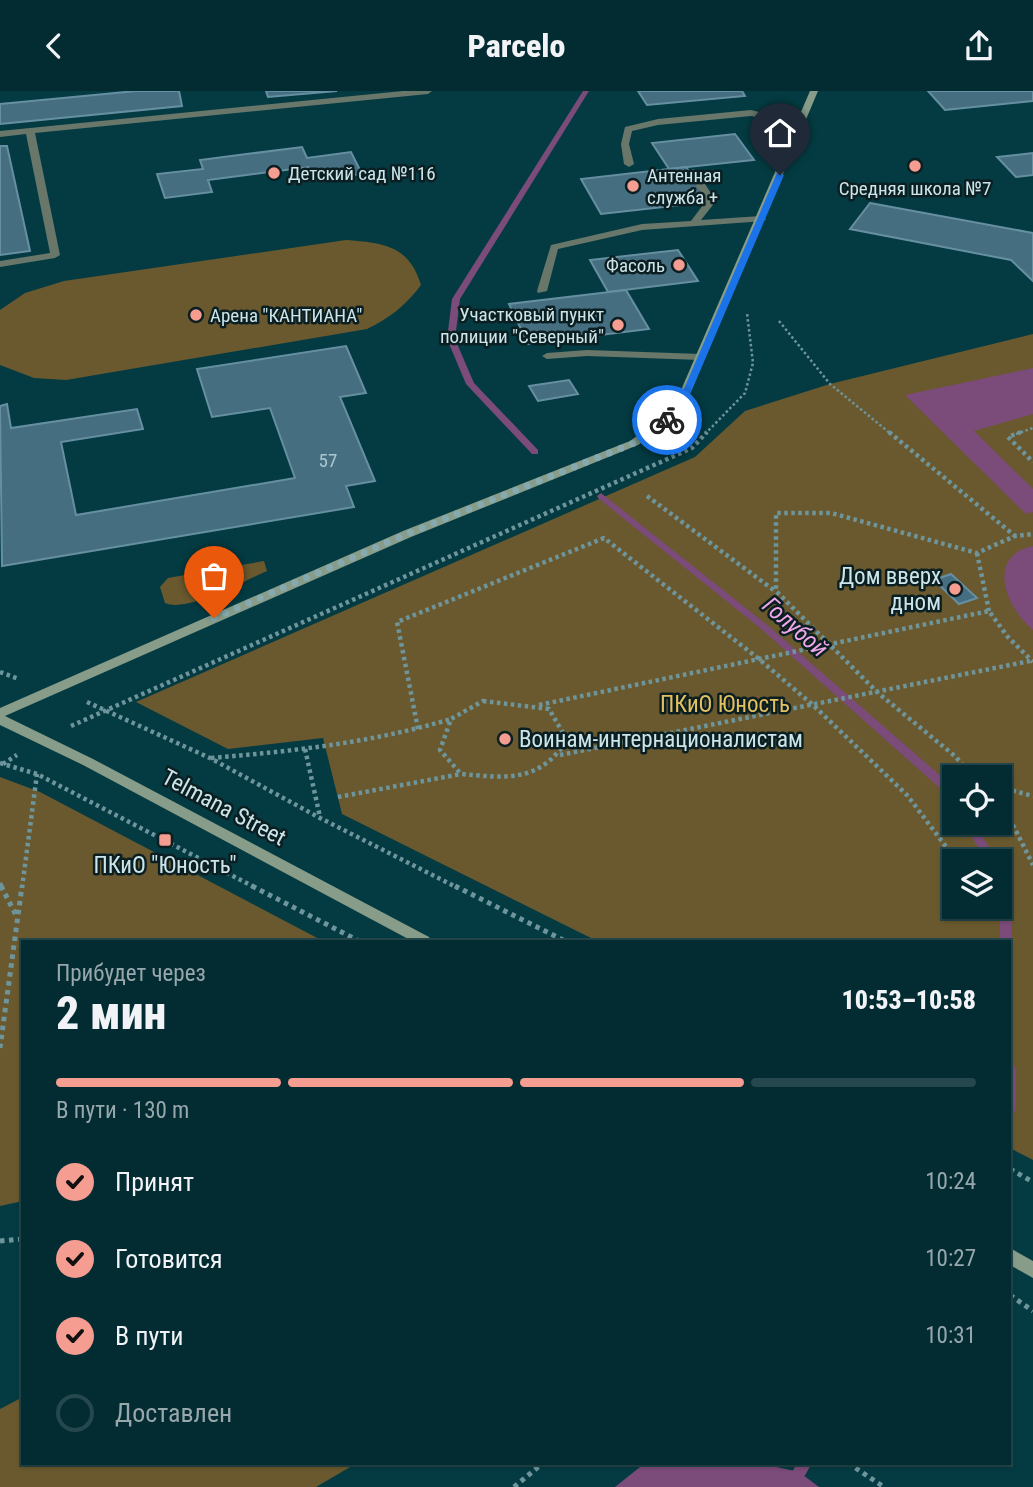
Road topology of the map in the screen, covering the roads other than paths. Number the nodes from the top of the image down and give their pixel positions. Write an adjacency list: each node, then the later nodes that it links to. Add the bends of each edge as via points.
1 (428, 91): 4 (lane)
2 (814, 91): 3 (main road)
3 (802, 124): 6 (lane, via 751,113 648,124 628,129); 8 (main road)
4 (30, 131): 5 (lane); 10 (lane, via 55,255)
5 (0, 134)
6 (629, 164)
7 (693, 172): 9 (lane, via 711,201)
8 (761, 219): 9 (lane); 13 (main road)
9 (694, 223): 11 (lane, via 642,227 554,247)
10 (0, 264)
11 (542, 291)
12 (547, 356): 13 (lane)
13 (701, 357): 14 (main road, via 677,413 634,443 407,534)
14 (0, 713)
15 (0, 719): 16 (main road, Telmana Street)
16 (422, 940)
17 (1011, 1258): 18 (main road)
18 (1033, 1270)

